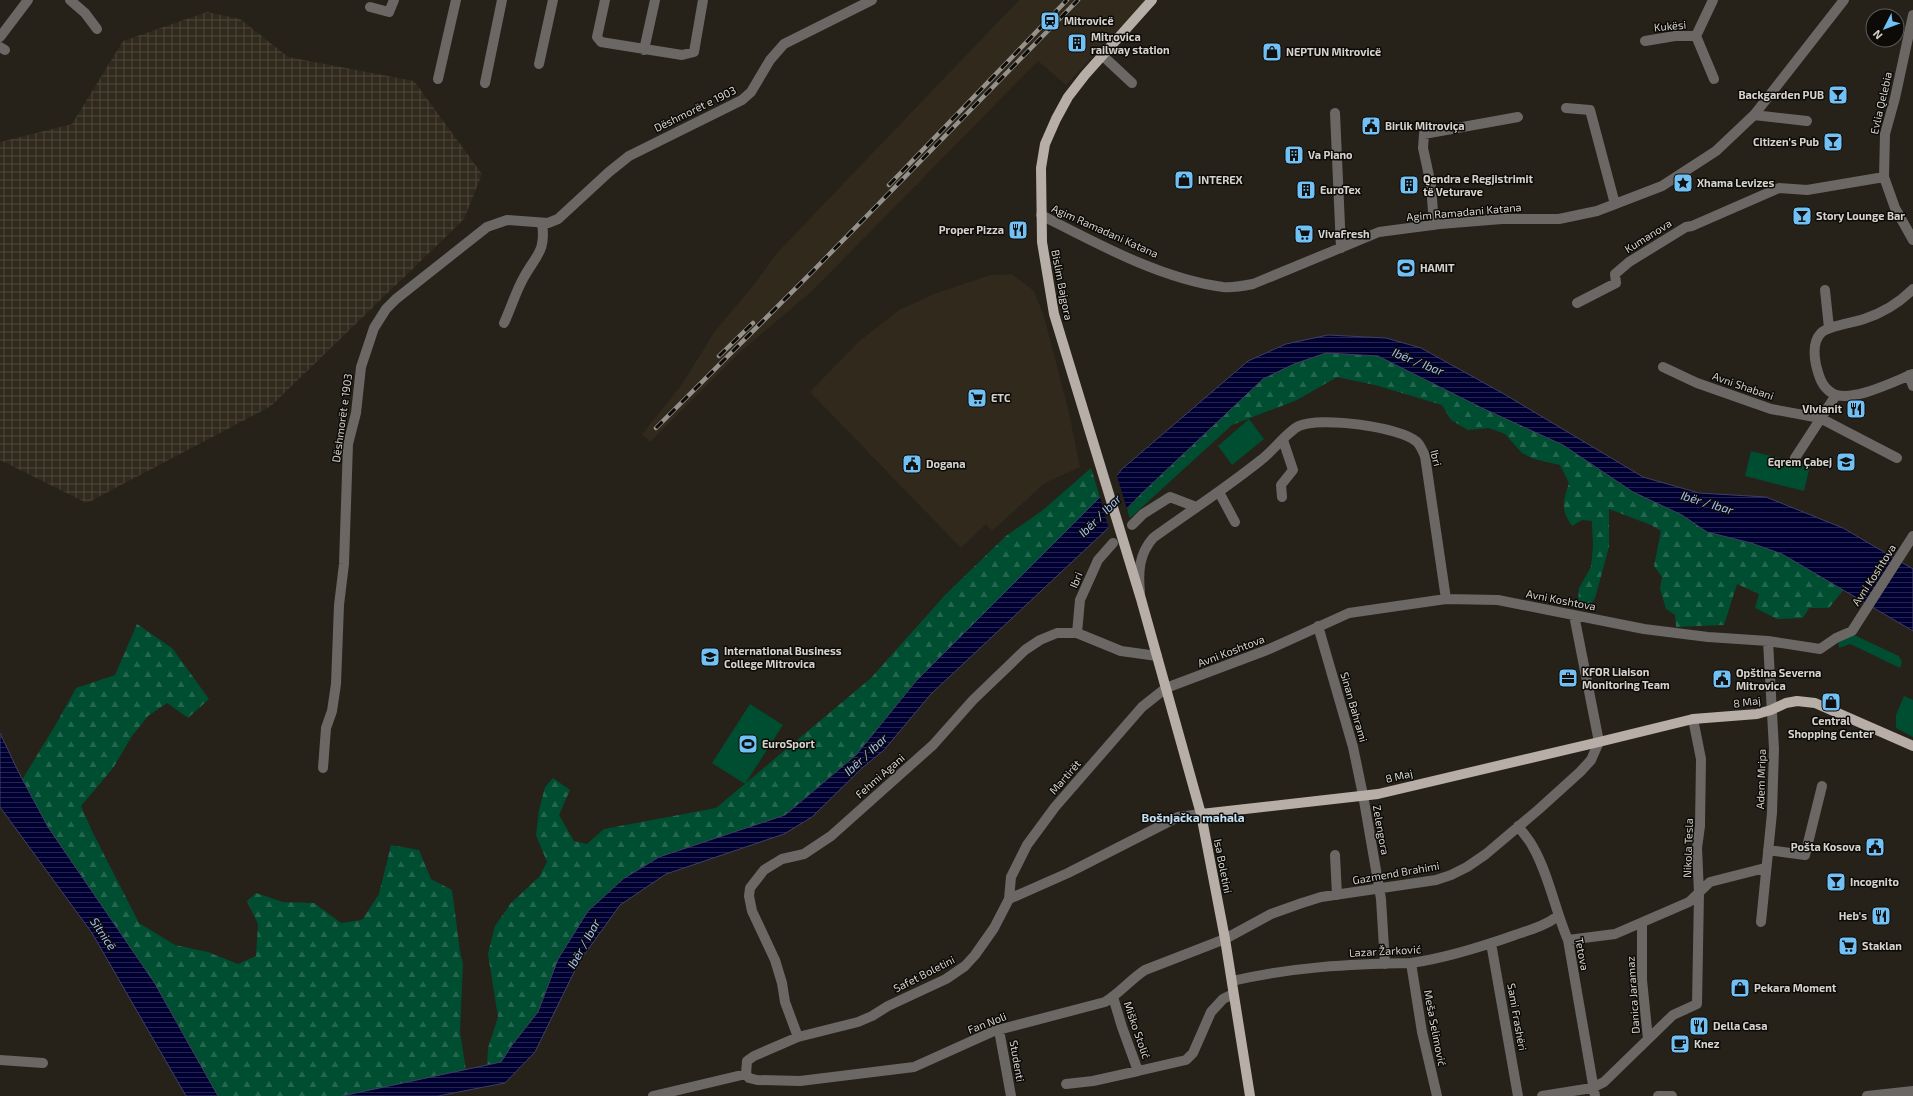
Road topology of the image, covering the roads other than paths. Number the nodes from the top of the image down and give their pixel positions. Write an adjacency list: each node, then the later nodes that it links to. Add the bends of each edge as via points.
1 (28, 0): 18 (street)
2 (70, 0): 16 (street, via 85,13)
3 (394, 0): 14 (street, via 389,12)
4 (456, 0): 24 (street)
5 (502, 0): 26 (street)
6 (554, 0): 23 (street)
7 (605, 0): 21 (street, via 597,37 601,42 608,44)
8 (655, 0): 21 (street)
9 (703, 0): 21 (street, via 694,52 682,55)
10 (872, 0): 36 (street, Dëshmorët e 1903, via 784,44 766,66 751,92 742,100 630,156 558,219)
11 (1152, 0): 22 (main road, Bislim Bajgora)
12 (1713, 0): 17 (street, Kukësi)
13 (1844, 0): 30 (street, Agim Ramadani Katana)
14 (370, 6)
15 (1913, 15): 19 (street, Evlia Qelebia)
16 (97, 29)
17 (1696, 36): 20 (street, Kukësi, via 1675,36); 25 (street, Kukësi)
18 (0, 37)
19 (1911, 38): 33 (street, Evlia Qelebia, via 1884,134)
20 (1645, 41)
21 (644, 50)
22 (1102, 55): 27 (street); 35 (main road, Bislim Bajgora, via 1068,97 1045,144 1041,168)
23 (539, 64)
24 (438, 79)
25 (1714, 79)
26 (484, 83)
27 (1132, 83)
28 (1566, 108): 34 (street, via 1590,110)
29 (1335, 113): 39 (street)
30 (1754, 115): 32 (street); 34 (street, Agim Ramadani Katana, via 1716,151 1662,186)
31 (1518, 117): 37 (street, via 1424,134 1423,148 1431,185)
32 (1807, 121)
33 (1884, 177): 38 (street, Evlia Qelebia, via 1895,208); 42 (street, Kumanova, via 1807,190 1779,188 1761,194 1686,227 1629,262 1615,274 1616,283)
34 (1615, 204): 37 (street, Agim Ramadani Katana, via 1597,211 1559,219 1502,219)
35 (1041, 215): 39 (street, Agim Ramadani Katana, via 1140,262 1199,282 1224,287 1253,284); 61 (main road, Bislim Bajgora, via 1046,271 1054,314)
36 (542, 223): 43 (street, via 544,237 541,249 524,277); 72 (street, Dëshmorët e 1903, via 507,220 487,227 396,299 374,328 361,367 356,413 348,444 336,684 332,711 326,728)
37 (1434, 225): 39 (street, Agim Ramadani Katana, via 1379,232)
38 (1913, 240)
39 (1341, 248)
40 (1913, 289): 44 (street, via 1878,313 1856,322)
41 (1825, 290): 44 (street)
42 (1577, 303)
43 (504, 323)
44 (1829, 328): 48 (street, via 1818,338 1815,361 1820,379 1828,391)
45 (1663, 367): 49 (street, Avni Shabani, via 1697,383 1771,409)
46 (1911, 374): 47 (street); 48 (street, via 1853,395)
47 (1913, 386)
48 (1836, 395): 49 (street)
49 (1820, 418): 51 (street); 52 (street, Avni Shabani)
50 (1283, 440): 53 (street, Ibri, via 1262,460); 54 (street, via 1293,470 1281,485); 60 (street, Ibri, via 1300,425 1340,422 1363,425 1417,442 1424,456)
51 (1795, 458)
52 (1897, 458)
53 (1219, 492): 55 (street, Ibri); 56 (street)
54 (1282, 497)
55 (1196, 507): 57 (street, via 1170,497 1143,514); 61 (street, Ibri, via 1153,538 1145,547 1140,565)
56 (1235, 522)
57 (1132, 525)
58 (1912, 538): 65 (street, Avni Koshtova, via 1852,632 1836,638 1820,649)
59 (1113, 543): 64 (street, Ibri, via 1098,560 1080,600)
60 (1446, 598): 62 (street, Avni Koshtova, via 1498,600); 63 (street, Avni Koshtova, via 1349,613)
61 (1141, 599): 66 (main road, Isa Boletini)
62 (1574, 615): 65 (street, Avni Koshtova, via 1644,629); 70 (street)
63 (1318, 626): 67 (street, Avni Koshtova, via 1268,650); 74 (street, Sinan Bahrami)
64 (1077, 633): 66 (street, Fehmi Agani, via 1121,651); 96 (street, Fehmi Agani, via 1047,636 1025,650 973,700 933,745 832,836 804,854 771,864 756,879 750,888 749,896 752,911 775,960 785,1002)
65 (1768, 641): 68 (street, Adem Mripa)
66 (1157, 656): 67 (main road, Isa Boletini)
67 (1166, 688): 75 (main road, Isa Boletini); 83 (street, Martirët, via 1142,707 1055,807 1027,845 1014,870)
68 (1771, 710): 69 (main road, 8 Maj, via 1757,714); 71 (main road, 8 Maj, via 1797,701 1815,703); 77 (street, Adem Mripa, via 1774,749)
69 (1693, 718): 70 (main road, 8 Maj); 81 (street, Nikola Tesla, via 1701,759 1700,826 1697,848)
70 (1599, 742): 74 (main road, 8 Maj, via 1382,793); 76 (street, Gazmend Brahimi, via 1590,760 1580,772)
71 (1913, 746)
72 (323, 768)
73 (1822, 786): 77 (street, via 1805,855)
74 (1363, 795): 75 (main road, 8 Maj); 80 (street, Zelengora)
75 (1201, 814): 83 (street, via 1178,817); 87 (main road, Isa Boletini)
76 (1518, 826): 80 (street, Gazmend Brahimi, via 1486,854 1452,875 1436,880); 84 (street, Tetova, via 1533,846 1543,867)
77 (1768, 850): 79 (street, Adem Mripa)
78 (1335, 855): 82 (street)
79 (1765, 868): 81 (street, via 1710,882); 85 (street, Adem Mripa)
80 (1379, 888): 82 (street, Gazmend Brahimi); 90 (street, Zelengora)
81 (1699, 893): 86 (street, via 1689,902); 97 (street, Nikola Tesla, via 1697,1004 1674,1015)
82 (1337, 895): 87 (street, Gazmend Brahimi, via 1308,901 1271,914)
83 (1009, 900): 96 (street, Safet Boletini, via 975,955 956,973 858,1022)
84 (1558, 916): 88 (street, Tetova); 89 (street, Lazar Žarković, via 1545,924)
85 (1761, 922)
86 (1642, 923): 88 (street, via 1605,937); 97 (street, Danica Jaramaz, via 1642,980)
87 (1224, 939): 92 (main road, Isa Boletini); 94 (street, Fan Noli, via 1145,970)
88 (1568, 940): 104 (street, Tetova)
89 (1491, 943): 91 (street, Lazar Žarković, via 1443,958); 109 (street, Sami Frashëri)
90 (1385, 964): 91 (street, Lazar Žarković); 92 (street, Lazar Žarković, via 1311,967 1269,972)
91 (1411, 964): 108 (street, Meša Selimović, via 1422,1032)
92 (1232, 981): 93 (main road, Isa Boletini)
93 (1233, 994): 100 (street, Miško Stolić, via 1223,999 1211,1012 1193,1053 1186,1060); 107 (main road, Isa Boletini)
94 (1113, 997): 95 (street, Fan Noli, via 1105,1002); 100 (street, Miško Stolić)
95 (999, 1030): 101 (street, Fan Noli, via 914,1067 800,1081 757,1080 749,1078); 106 (street, Studenti)
96 (798, 1037): 101 (street, Safet Boletini, via 754,1056 748,1061)
97 (1648, 1039): 104 (street, Danica Jaramaz)
98 (0, 1060): 99 (street)
99 (43, 1063)
100 (1138, 1071): 102 (street, Miško Stolić)
101 (746, 1074): 105 (street)
102 (1066, 1084)
103 (1913, 1091): 113 (street)
104 (1593, 1092): 110 (street)
105 (653, 1096)
106 (1011, 1096)
107 (1250, 1096)
108 (1437, 1096)
109 (1518, 1096)
110 (1542, 1096)
111 (1658, 1096): 112 (street)
112 (1672, 1096)
113 (1867, 1096)

